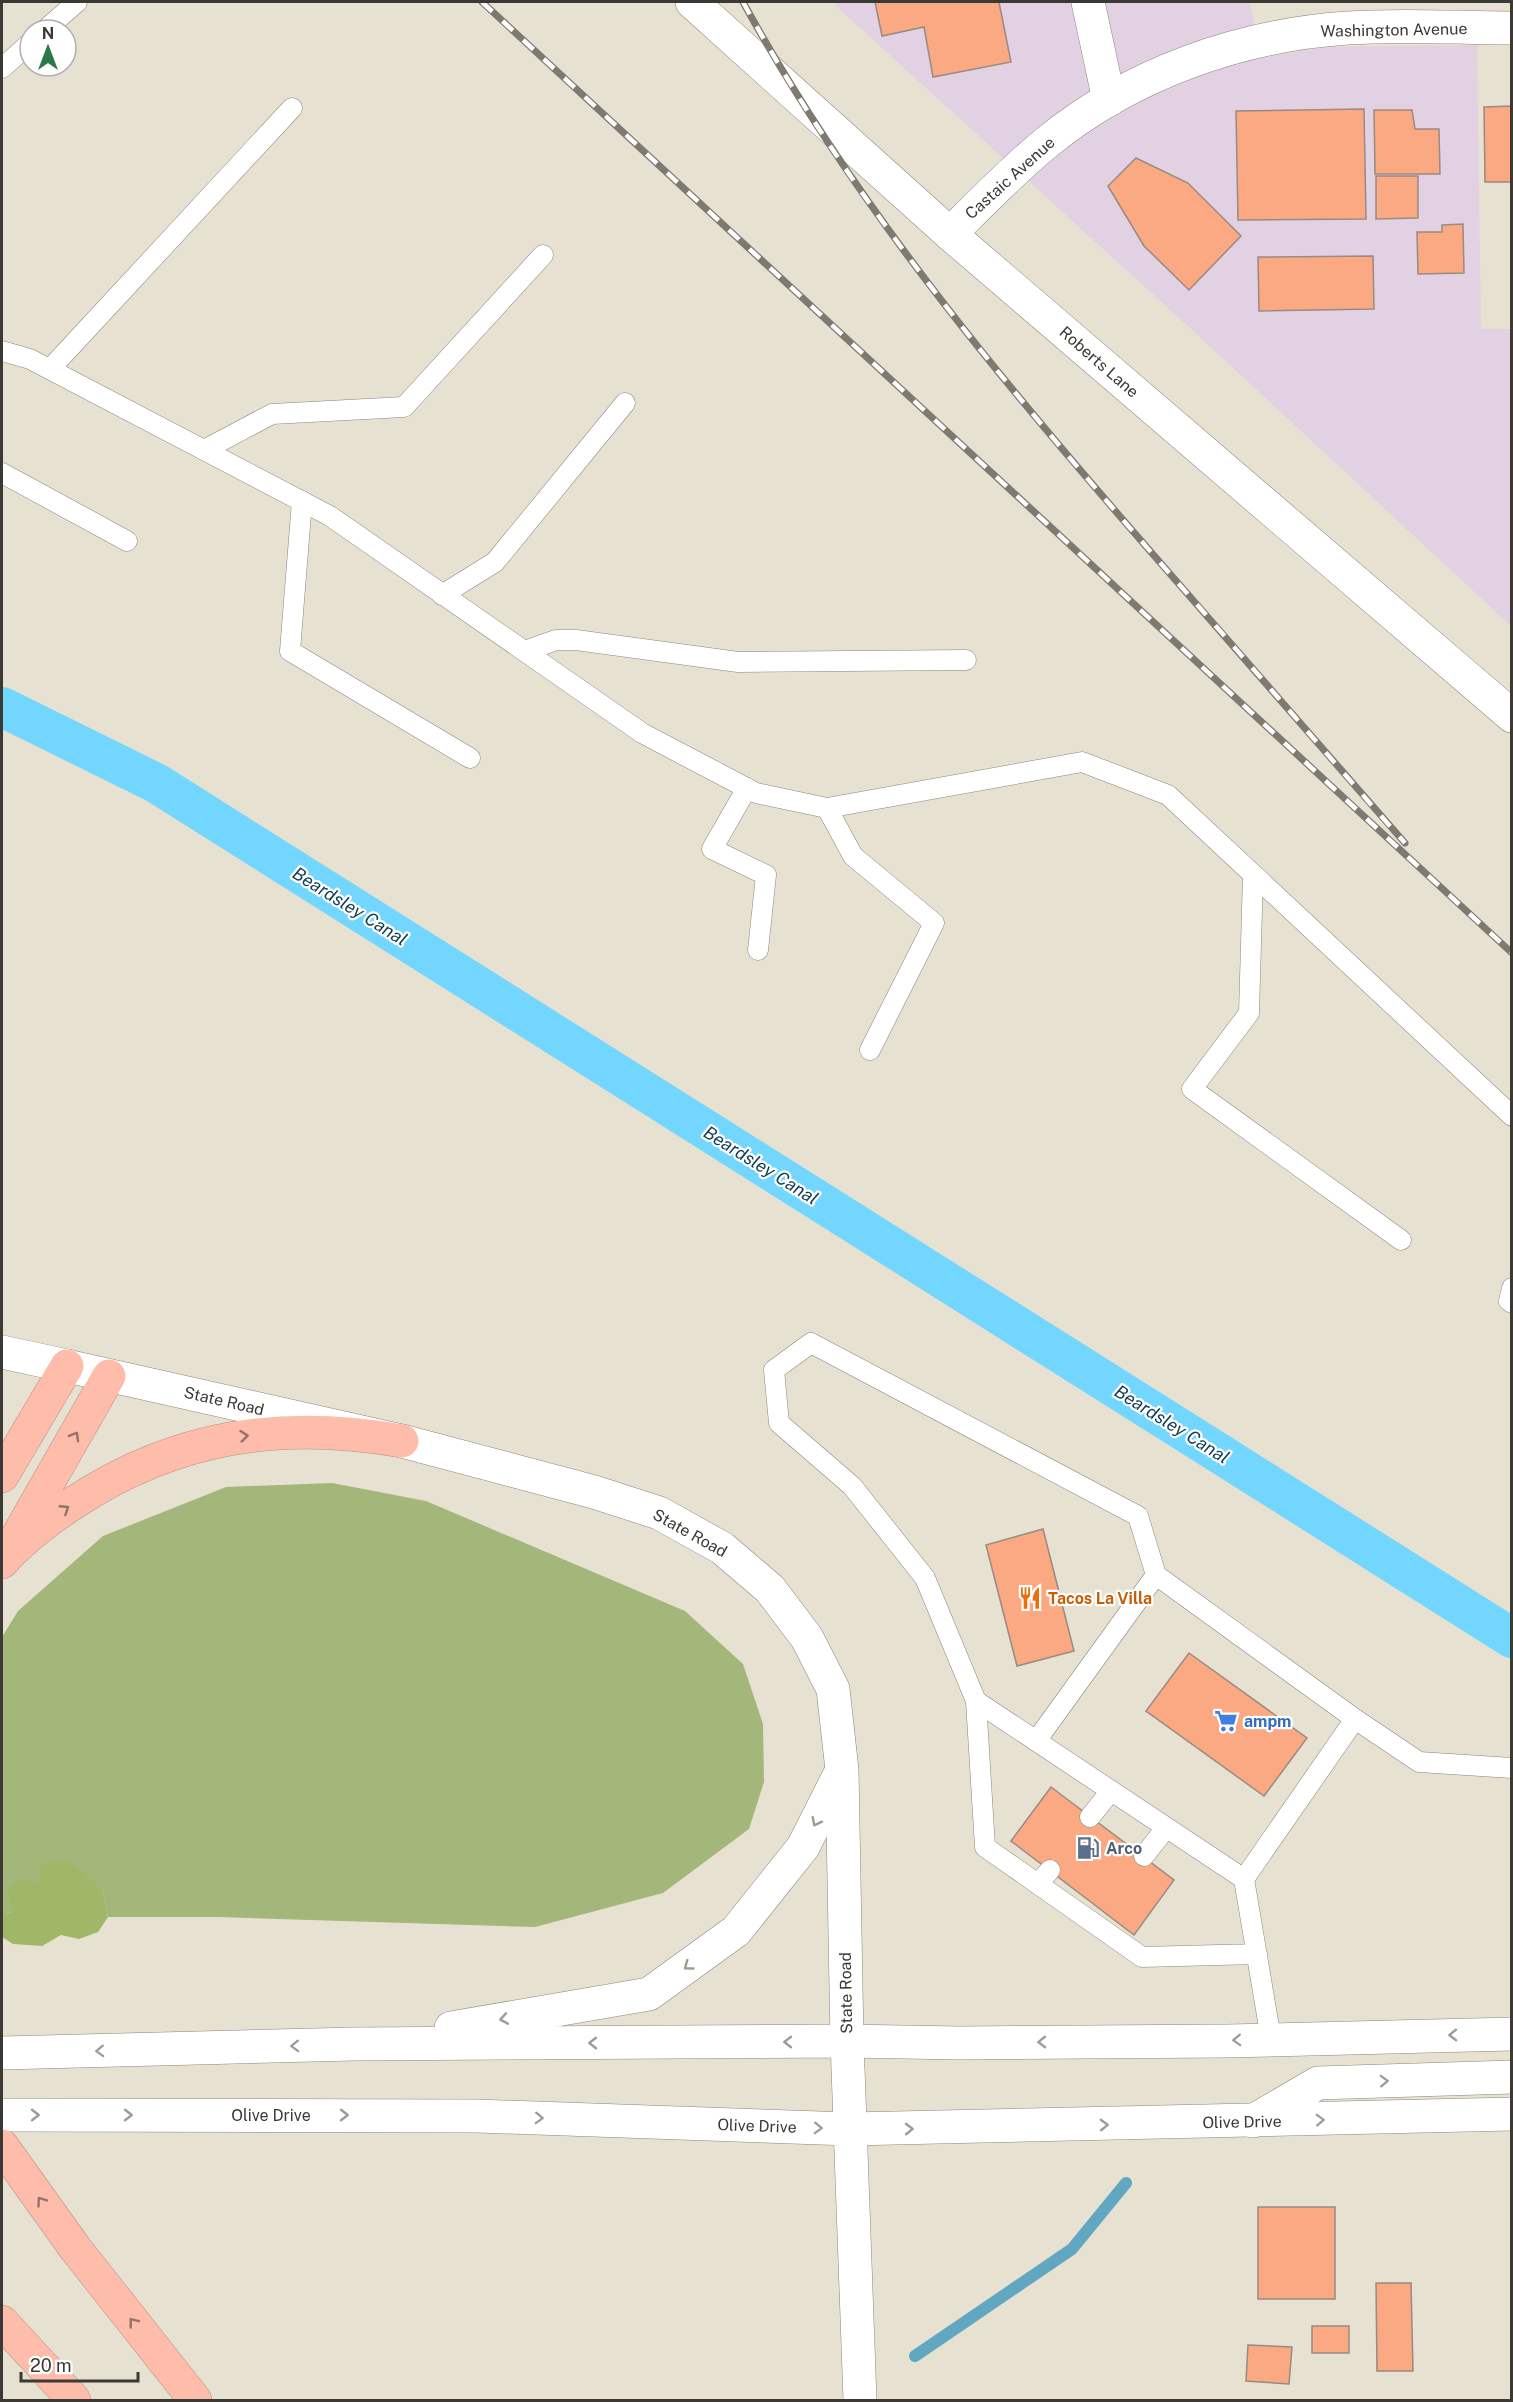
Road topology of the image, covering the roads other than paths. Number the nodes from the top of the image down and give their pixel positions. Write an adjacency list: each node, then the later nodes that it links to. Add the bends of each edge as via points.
1 (77, 2): 4 (lane)
2 (692, 2): 10 (street, Roberts Lane)
3 (1088, 2): 8 (street)
4 (59, 18)
5 (1512, 28): 8 (street, Washington Avenue, via 1348,28 1274,37 1211,54)
6 (18, 54): 7 (lane)
7 (2, 68)
8 (1109, 100): 10 (street, Castaic Avenue, via 1047,142)
9 (292, 108): 13 (lane)
10 (950, 234): 22 (street, Roberts Lane)
11 (543, 255): 15 (lane, via 404,407 272,414)
12 (2, 351): 13 (lane)
13 (50, 369): 15 (lane)
14 (625, 404): 19 (lane, via 495,562)
15 (204, 450): 17 (lane)
16 (2, 473): 18 (lane)
17 (302, 501): 19 (lane, via 330,516); 23 (lane, via 290,651)
18 (127, 541)
19 (442, 595): 20 (lane)
20 (525, 651): 21 (lane, via 556,640 576,640 738,662); 24 (lane, via 642,733)
21 (966, 660)
22 (1512, 716)
23 (470, 758)
24 (747, 788): 25 (lane); 27 (lane, via 712,849 766,874)
25 (827, 808): 26 (lane, via 1082,762 1168,795); 28 (lane, via 854,856 934,922)
26 (1253, 874): 29 (lane); 30 (lane, via 1249,1013 1192,1089)
27 (758, 950)
28 (870, 1050)
29 (1512, 1116)
30 (1401, 1240)
31 (1512, 1288): 32 (lane)
32 (1512, 1303)
33 (2, 1352): 34 (street, State Road)
34 (67, 1366): 35 (street, State Road); 37 (highway)
35 (109, 1376): 36 (street, State Road); 38 (highway, one-way to 35)
36 (402, 1441): 38 (highway, one-way to 36, via 49,1520 105,1482 167,1455 231,1438 298,1431 358,1433); 44 (street, State Road, via 659,1513 722,1548 770,1589 807,1638 833,1689)
37 (2, 1476)
38 (3, 1561)
39 (1156, 1575): 40 (lane, via 1138,1516 811,1343 774,1370 779,1424 852,1486 925,1578); 41 (lane); 42 (lane)
40 (976, 1701): 42 (lane); 50 (lane, via 985,1847 1044,1877 1097,1916 1142,1957)
41 (1355, 1719): 43 (lane, via 1419,1761); 49 (lane)
42 (1036, 1741): 45 (lane)
43 (1512, 1768)
44 (842, 1770): 53 (street, State Road); 54 (street, one-way to 54, via 803,1847 736,1931 649,1994)
45 (1111, 1791): 46 (lane); 47 (lane)
46 (1090, 1817)
47 (1166, 1828): 48 (lane); 49 (lane)
48 (1144, 1856)
49 (1244, 1879): 50 (lane)
50 (1257, 1954): 52 (lane)
51 (1512, 2034): 52 (street, one-way to 52)
52 (1271, 2039): 53 (street, one-way to 53)
53 (847, 2041): 54 (street, one-way to 54); 60 (street, State Road)
54 (353, 2044): 55 (street, one-way to 55)
55 (2, 2053)
56 (1512, 2077): 59 (street, one-way to 56, via 1318,2083)
57 (2, 2115): 60 (street, Olive Drive, one-way to 60, via 477,2116)
58 (1512, 2115): 59 (street, Olive Drive, one-way to 58)
59 (1252, 2122): 60 (street, Olive Drive, one-way to 59)
60 (850, 2129): 65 (street, State Road)
61 (2, 2146): 64 (highway, one-way to 61, via 75,2248)
62 (2, 2322): 63 (highway)
63 (74, 2400)
64 (195, 2400)
65 (860, 2400)

